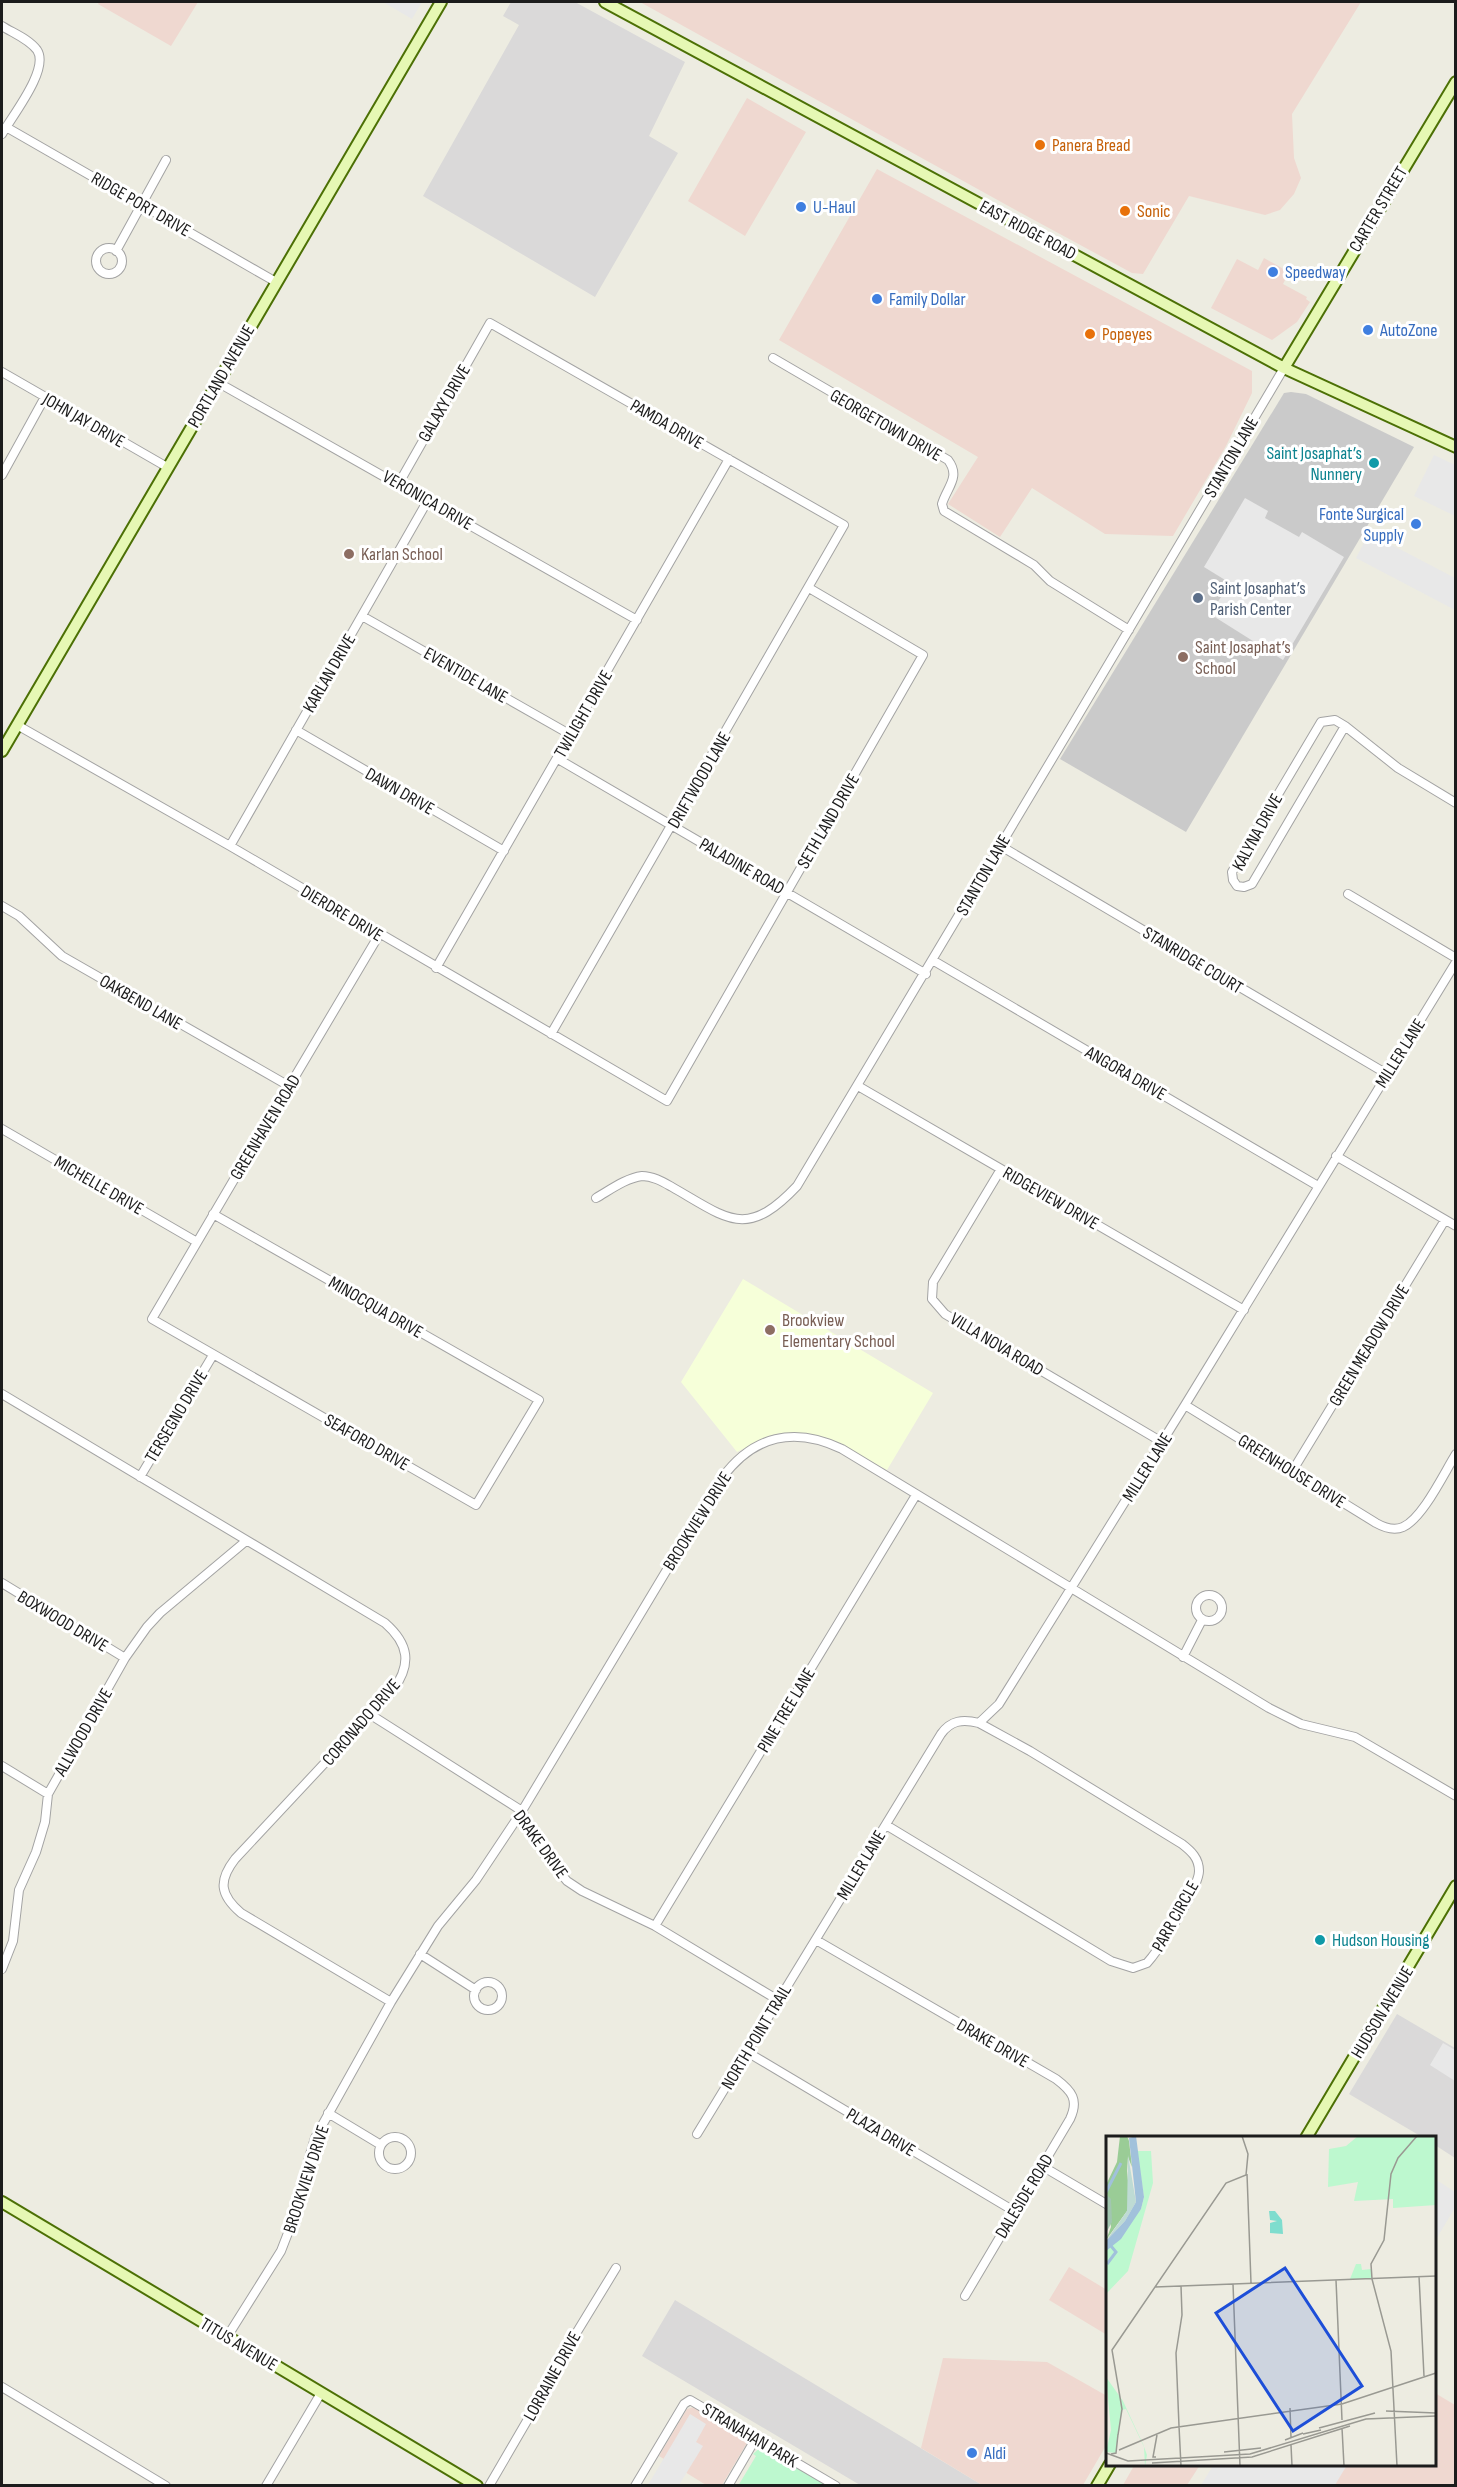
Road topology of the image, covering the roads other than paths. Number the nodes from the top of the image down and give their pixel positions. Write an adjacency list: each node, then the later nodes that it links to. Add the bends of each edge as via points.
1 (441, 2): 9 (main road, PORTLAND AVENUE)
2 (605, 2): 12 (main road, EAST RIDGE ROAD)
3 (2, 26): 5 (street, via 30,42 41,63)
4 (1455, 82): 12 (main road, CARTER STREET)
5 (4, 130): 7 (street, RIDGE PORT DRIVE)
6 (166, 160): 7 (street)
7 (142, 204): 8 (street); 9 (street, RIDGE PORT DRIVE)
8 (116, 251)
9 (276, 282): 14 (main road, PORTLAND AVENUE)
10 (490, 323): 17 (street, PAMDA DRIVE); 20 (street, GALAXY DRIVE)
11 (773, 358): 26 (street, GEORGETOWN DRIVE, via 948,460 955,473 942,504 944,511 1034,565 1050,581)
12 (1284, 368): 16 (main road, EAST RIDGE ROAD); 26 (street, STANTON LANE)
13 (2, 372): 15 (street, JOHN JAY DRIVE)
14 (218, 382): 18 (main road, PORTLAND AVENUE); 20 (street, VERONICA DRIVE)
15 (45, 397): 18 (street, JOHN JAY DRIVE); 19 (street)
16 (1455, 447)
17 (729, 459): 22 (street, PAMDA DRIVE); 25 (street, TWILIGHT DRIVE)
18 (167, 467): 27 (main road, PORTLAND AVENUE)
19 (2, 475)
20 (399, 483): 21 (street, VERONICA DRIVE)
21 (428, 500): 24 (street, KARLAN DRIVE); 25 (street, VERONICA DRIVE)
22 (844, 525): 23 (street, DRIFTWOOD LANE)
23 (809, 588): 34 (street, DRIFTWOOD LANE); 38 (street, SETH LAND DRIVE, via 923,655)
24 (362, 616): 29 (street, KARLAN DRIVE); 30 (street, EVENTIDE LANE)
25 (638, 620): 30 (street, TWILIGHT DRIVE)
26 (1129, 630): 35 (street, STANTON LANE)
27 (17, 725): 31 (main road, PORTLAND AVENUE); 36 (street, DIERDRE DRIVE)
28 (1345, 726): 28 (street, KALYNA DRIVE, via 1335,720 1321,723 1232,872 1237,886 1252,884); 33 (street, via 1398,768)
29 (296, 730): 36 (street, KARLAN DRIVE); 37 (street, DAWN DRIVE)
30 (571, 735): 32 (street, TWILIGHT DRIVE)
31 (2, 751)
32 (558, 759): 34 (street, PALADINE ROAD); 37 (street, TWILIGHT DRIVE)
33 (1455, 803)
34 (672, 826): 38 (street, PALADINE ROAD); 46 (street, DRIFTWOOD LANE)
35 (999, 845): 43 (street, STANTON LANE); 47 (street, STANRIDGE COURT)
36 (230, 846): 41 (street, DIERDRE DRIVE)
37 (504, 851): 44 (street, TWILIGHT DRIVE)
38 (787, 893): 45 (street, PALADINE ROAD); 50 (street, SETH LAND DRIVE)
39 (1348, 894): 42 (street)
40 (2, 906): 48 (street, OAKBEND LANE, via 19,916 62,956)
41 (379, 934): 44 (street, DIERDRE DRIVE); 48 (street, GREENHAVEN ROAD)
42 (1455, 960): 47 (street, MILLER LANE)
43 (934, 961): 45 (street, STANTON LANE); 54 (street, ANGORA DRIVE)
44 (436, 968): 46 (street, DIERDRE DRIVE)
45 (926, 974): 49 (street, STANTON LANE)
46 (552, 1034): 50 (street, DIERDRE DRIVE)
47 (1387, 1074): 52 (street, MILLER LANE)
48 (289, 1086): 56 (street, GREENHAVEN ROAD)
49 (858, 1086): 53 (street, RIDGEVIEW DRIVE); 55 (street, STANTON LANE, via 797,1186 763,1215 740,1219 723,1216 650,1177 627,1180)
50 (667, 1101)
51 (2, 1129): 59 (street, MICHELLE DRIVE)
52 (1336, 1156): 54 (street, MILLER LANE); 57 (street)
53 (1001, 1169): 60 (street, RIDGEVIEW DRIVE); 66 (street, VILLA NOVA ROAD, via 933,1282 932,1299 945,1314)
54 (1318, 1186): 60 (street, MILLER LANE)
55 (596, 1198)
56 (213, 1214): 59 (street, GREENHAVEN ROAD); 64 (street, MINOCQUA DRIVE)
57 (1445, 1220): 58 (street); 68 (street, GREEN MEADOW DRIVE)
58 (1455, 1226)
59 (197, 1242): 61 (street, GREENHAVEN ROAD)
60 (1244, 1310): 65 (street, MILLER LANE)
61 (152, 1319): 62 (street, SEAFORD DRIVE)
62 (213, 1355): 64 (street, SEAFORD DRIVE, via 476,1504); 69 (street, TERSEGNO DRIVE)
63 (2, 1394): 69 (street, CORONADO DRIVE)
64 (539, 1400)
65 (1185, 1405): 66 (street, MILLER LANE); 68 (street, GREENHOUSE DRIVE)
66 (1162, 1442): 73 (street, MILLER LANE)
67 (1455, 1454): 68 (street, GREENHOUSE DRIVE, via 1417,1515 1401,1528 1383,1527)
68 (1293, 1470)
69 (140, 1477): 71 (street, CORONADO DRIVE)
70 (916, 1495): 73 (street, BROOKVIEW DRIVE); 82 (street, BROOKVIEW DRIVE, via 842,1449 815,1438 777,1438 747,1451 722,1478); 85 (street, PINE TREE LANE)
71 (246, 1541): 76 (street, ALLWOOD DRIVE, via 160,1612); 77 (street, CORONADO DRIVE, via 394,1631 405,1651 405,1667 399,1682)
72 (2, 1583): 76 (street, BOXWOOD DRIVE)
73 (1071, 1588): 75 (street, BROOKVIEW DRIVE); 78 (street, MILLER LANE, via 999,1704)
74 (1203, 1620): 75 (street)
75 (1183, 1657): 81 (street, BROOKVIEW DRIVE, via 1290,1720 1368,1742)
76 (125, 1658): 80 (street, ALLWOOD DRIVE)
77 (371, 1715): 82 (street, DRAKE DRIVE); 91 (street, CORONADO DRIVE, via 235,1859 223,1884 227,1899 241,1913)
78 (980, 1723): 83 (street, MILLER LANE, via 957,1721 945,1728); 83 (street, PARR CIRCLE, via 1182,1844 1195,1856 1199,1871 1195,1887 1147,1963 1133,1968 1111,1961)
79 (2, 1766): 80 (street)
80 (48, 1794): 88 (street, ALLWOOD DRIVE, via 36,1852 18,1890 13,1941)
81 (1455, 1796)
82 (522, 1811): 85 (street, DRAKE DRIVE, via 545,1855 567,1881); 87 (street, BROOKVIEW DRIVE)
83 (886, 1825): 86 (street, MILLER LANE)
84 (1455, 1886): 96 (main road, HUDSON AVENUE)
85 (655, 1926): 90 (street, DRAKE DRIVE)
86 (816, 1940): 90 (street, NORTH POINT TRAIL); 93 (street, DRAKE DRIVE, via 1056,2079)
87 (420, 1954): 89 (street); 91 (street, BROOKVIEW DRIVE)
88 (2, 1969)
89 (476, 1990)
90 (778, 2000): 92 (street, NORTH POINT TRAIL)
91 (391, 2002): 94 (street, BROOKVIEW DRIVE)
92 (747, 2052): 95 (street, NORTH POINT TRAIL); 101 (street, PLAZA DRIVE)
93 (1073, 2095): 98 (street, DALESIDE ROAD, via 1074,2111)
94 (328, 2113): 97 (street, BROOKVIEW DRIVE); 104 (street, BROOKVIEW DRIVE, via 309,2158 289,2234)
95 (697, 2134)
96 (1307, 2136)
97 (381, 2145): 97 (street, via 380,2156 385,2165 400,2168 409,2162 410,2147 404,2139 394,2137)
98 (1042, 2166): 100 (street); 101 (street, DALESIDE ROAD)
99 (2, 2202): 104 (main road, TITUS AVENUE)
100 (1106, 2204)
101 (1014, 2211): 103 (street, DALESIDE ROAD)
102 (616, 2268): 112 (street, LORRAINE DRIVE)
103 (965, 2296)
104 (227, 2337): 106 (main road, TITUS AVENUE)
105 (2, 2387): 109 (street)
106 (321, 2393): 110 (street); 111 (main road, TITUS AVENUE)
107 (756, 2438): 113 (street, STRANAHAN PARK, via 687,2401); 114 (street); 115 (street, STRANAHAN PARK)
108 (1109, 2466): 116 (main road)
109 (166, 2486)
110 (266, 2486)
111 (477, 2486)
112 (489, 2486)
113 (635, 2486)
114 (728, 2486)
115 (836, 2486)
116 (1097, 2486)

